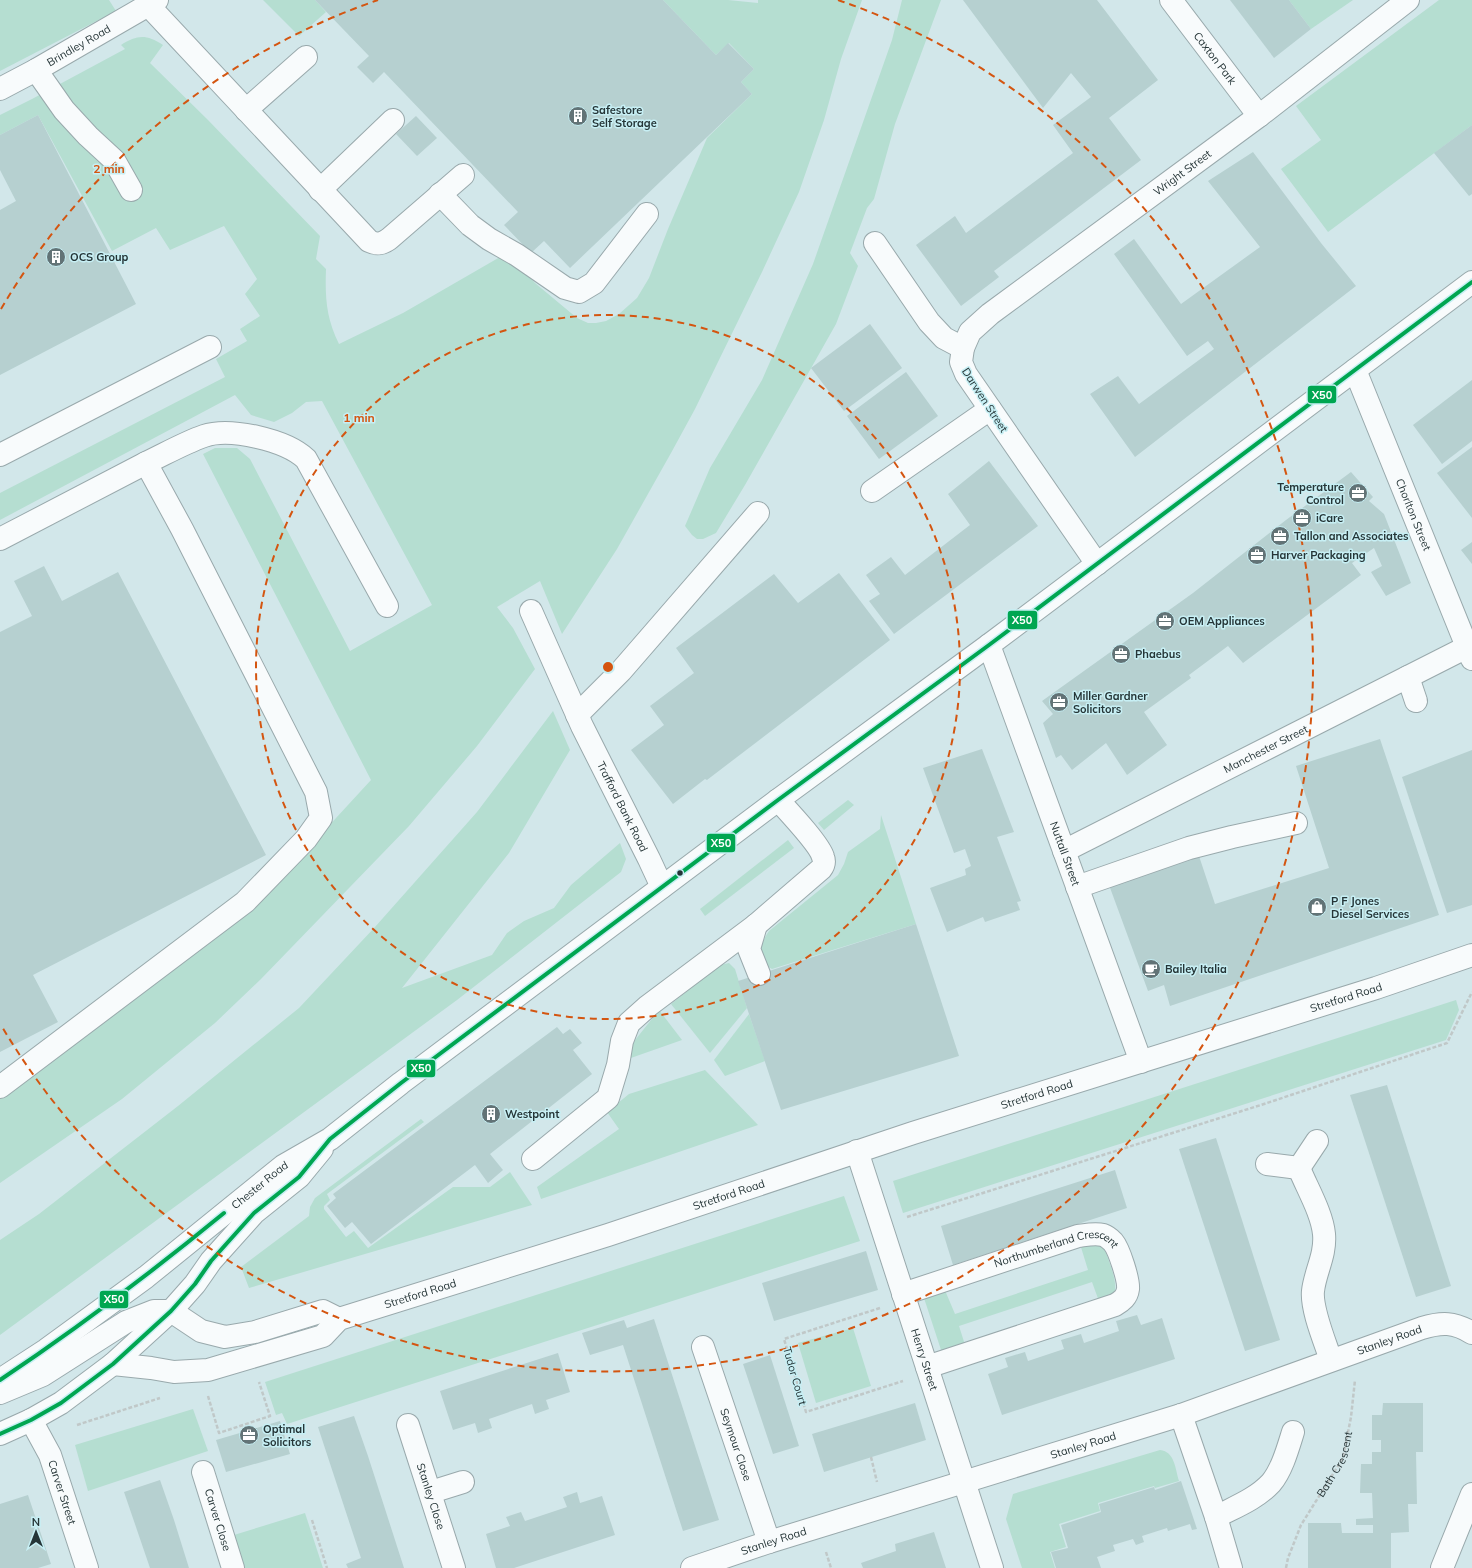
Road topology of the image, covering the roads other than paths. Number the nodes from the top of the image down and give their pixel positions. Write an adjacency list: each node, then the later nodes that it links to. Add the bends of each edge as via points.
1 (1171, 0): 8 (street, Caxton Park)
2 (1408, 0): 8 (street, Wright Street)
3 (153, 3): 5 (street, Brindley Road); 7 (street)
4 (306, 57): 7 (street)
5 (36, 70): 6 (street, Brindley Road); 11 (street, via 64,110 114,160)
6 (0, 89)
7 (246, 110): 12 (street)
8 (1259, 116): 18 (street, Wright Street, via 990,314 970,332)
9 (393, 120): 12 (street)
10 (463, 175): 13 (street)
11 (131, 190)
12 (320, 190): 13 (street, via 368,241 375,244 383,244)
13 (440, 194): 14 (street, via 470,225 489,239 518,255 565,288 579,292 594,283)
14 (647, 214)
15 (874, 243): 18 (street, via 929,322 944,338)
16 (1472, 282): 19 (street, Chester Road)
17 (210, 347): 21 (street)
18 (963, 348): 20 (street, Darwen Street, via 961,362 966,374)
19 (1355, 370): 26 (street, Chester Road); 29 (street, Chorlton Street)
20 (990, 409): 23 (street); 26 (street, Darwen Street)
21 (0, 455)
22 (146, 463): 25 (street); 27 (street, via 206,435 254,436 295,450 306,459); 43 (street, via 316,792 321,818 306,839 245,902)
23 (872, 491)
24 (758, 513): 33 (street)
25 (0, 539)
26 (1097, 564): 30 (street, Chester Road)
27 (387, 606)
28 (531, 611): 33 (street, Trafford Bank Road)
29 (1468, 641): 31 (street, Manchester Street)
30 (989, 645): 34 (street, Chester Road); 36 (street, Nuttall Street)
31 (1408, 678): 32 (street); 36 (street, Manchester Street)
32 (1416, 700)
33 (579, 720): 37 (street, Trafford Bank Road)
34 (778, 800): 37 (street, Chester Road); 39 (street, via 820,850 824,865)
35 (1296, 823): 38 (street, via 1189,848)
36 (1064, 851): 38 (street, Nuttall Street)
37 (662, 887): 44 (street, Chester Road, via 401,1082)
38 (1077, 887): 42 (street, Nuttall Street)
39 (756, 925): 41 (street, via 749,949); 47 (street, via 629,1023 608,1098)
40 (1472, 955): 42 (street, Stretford Road)
41 (760, 974)
42 (1141, 1062): 46 (street, Stretford Road)
43 (0, 1087)
44 (330, 1139): 51 (street, Chester Road, via 299,1177 254,1213); 58 (street, Chester Road, via 282,1166 146,1277 46,1350)
45 (1317, 1141): 49 (street)
46 (857, 1151): 50 (street, Henry Street); 52 (street, Stretford Road, via 608,1235)
47 (533, 1159)
48 (1267, 1164): 49 (street)
49 (1299, 1168): 55 (street, via 1324,1233 1325,1245 1313,1290 1313,1301)
50 (905, 1298): 57 (street, Henry Street); 57 (street, Northumberland Crescent, via 1078,1236 1092,1234 1104,1235 1113,1242 1128,1281 1126,1295 1115,1305)
51 (171, 1311): 52 (street, via 201,1331 225,1337 255,1332 323,1311); 56 (street, Chester Road); 59 (street, via 154,1311 126,1322 43,1375)
52 (339, 1319): 56 (street, Stretford Road, via 323,1336 208,1370 174,1372)
53 (1472, 1333): 55 (street, Stanley Road, via 1456,1325 1433,1325)
54 (703, 1347): 71 (street, Seymour Close)
55 (1331, 1360): 60 (street, Stanley Road)
56 (113, 1364): 61 (street, via 61,1403)
57 (928, 1371): 67 (street, Henry Street)
58 (0, 1380)
59 (0, 1393)
60 (1182, 1414): 67 (street, Stanley Road); 70 (street)
61 (31, 1420): 64 (street); 72 (street, Carver Street, via 50,1455)
62 (408, 1425): 68 (street, Stanley Close)
63 (1293, 1432): 70 (street, via 1285,1458 1272,1482 1252,1498)
64 (0, 1434)
65 (203, 1472): 73 (street, Carver Close, via 221,1502)
66 (463, 1482): 68 (street)
67 (965, 1482): 71 (street, Stanley Road); 76 (street, Henry Street)
68 (431, 1492): 74 (street, Stanley Close)
69 (1472, 1494): 78 (street)
70 (1216, 1516): 77 (street)
71 (769, 1542): 75 (street, Stanley Road)
72 (87, 1568)
73 (233, 1568)
74 (454, 1568)
75 (692, 1568)
76 (992, 1568)
77 (1231, 1568)
78 (1442, 1568)

